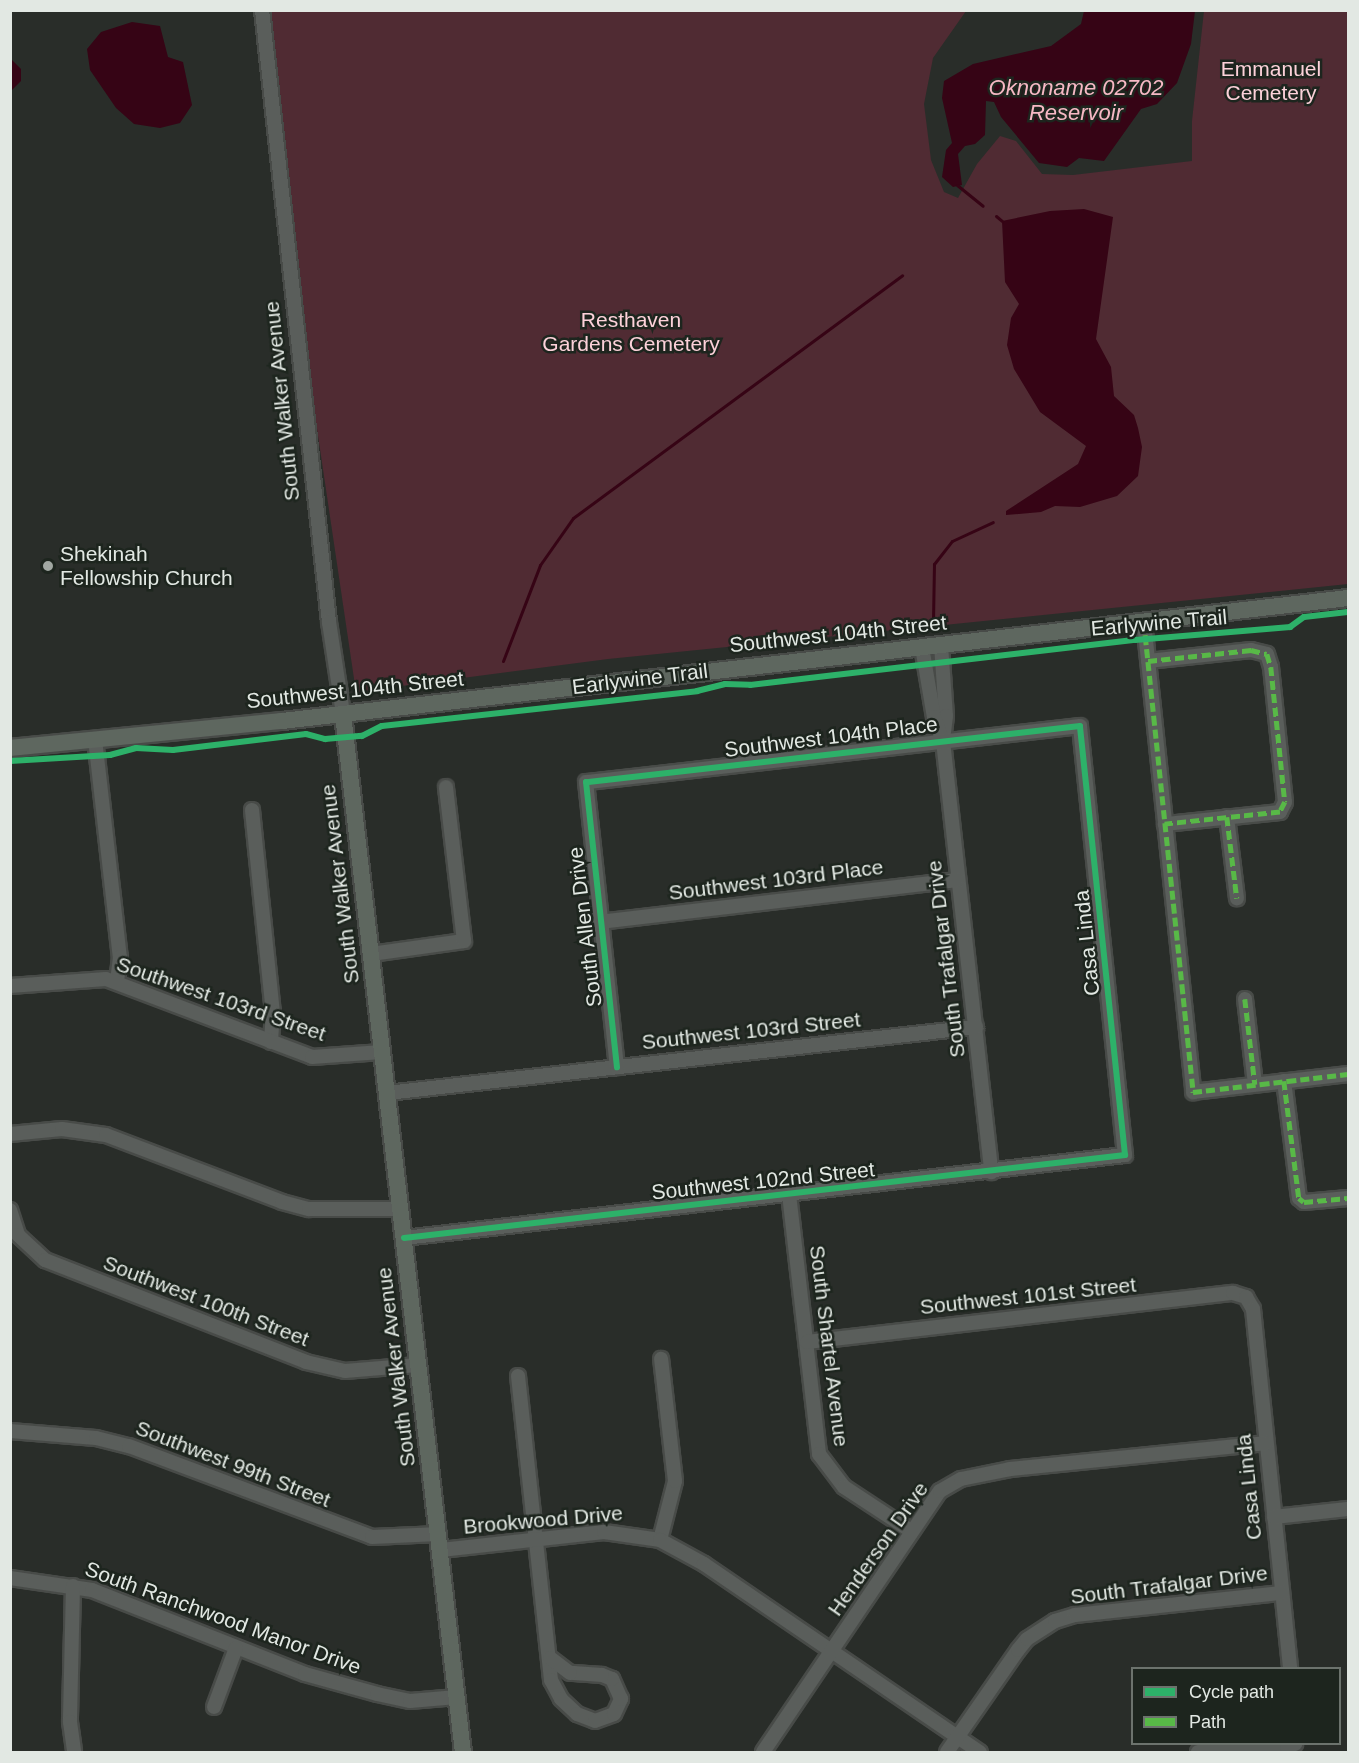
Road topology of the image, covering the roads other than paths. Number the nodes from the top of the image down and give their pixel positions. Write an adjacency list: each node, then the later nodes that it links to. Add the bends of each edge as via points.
1 (262, 10): 7 (street, South Walker Avenue, via 329,622)
2 (1348, 598): 3 (main road, Southwest 104th Street)
3 (1144, 622): 4 (main road, Southwest 104th Street); 6 (street)
4 (941, 645): 5 (main road, Southwest 104th Street); 10 (street, South Trafalgar Drive, via 946,716)
5 (922, 647): 7 (main road, Southwest 104th Street); 10 (street, South Trafalgar Drive, via 933,717)
6 (1148, 661): 15 (street, via 1251,650 1267,654 1285,802 1280,812); 16 (street)
7 (343, 714): 9 (main road, Southwest 104th Street); 20 (main road, South Walker Avenue)
8 (1080, 726): 10 (street, Southwest 104th Place); 33 (street, Casa Linda)
9 (95, 739): 11 (main road, Southwest 104th Street); 21 (street, via 120,957)
10 (943, 741): 12 (street, Southwest 104th Place); 17 (street, South Trafalgar Drive)
11 (10, 748)
12 (586, 782): 19 (street, South Allen Drive)
13 (446, 787): 20 (street, via 464,942)
14 (252, 810): 25 (street, via 273,1012)
15 (1227, 818): 16 (street); 18 (street)
16 (1165, 824): 30 (street, via 1193,1092)
17 (957, 880): 19 (street, Southwest 103rd Place); 24 (street, South Trafalgar Drive)
18 (1238, 898)
19 (600, 922): 27 (street, South Allen Drive)
20 (371, 954): 26 (main road, South Walker Avenue)
21 (117, 982): 22 (street, Southwest 103rd Street, via 86,978); 25 (street, Southwest 103rd Street)
22 (10, 987)
23 (1245, 999): 30 (street)
24 (976, 1027): 27 (street, Southwest 103rd Street); 34 (street, South Trafalgar Drive)
25 (271, 1042): 26 (street, Southwest 103rd Street, via 319,1058)
26 (382, 1052): 31 (main road, South Walker Avenue)
27 (617, 1067): 31 (street, Southwest 103rd Street)
28 (1348, 1074): 29 (street)
29 (1284, 1081): 30 (street); 36 (street, via 1299,1198 1304,1202)
30 (1255, 1084)
31 (387, 1093): 37 (main road, South Walker Avenue)
32 (10, 1134): 37 (street, via 62,1129 106,1135 309,1209)
33 (1125, 1155): 34 (street, Southwest 102nd Street)
34 (991, 1172): 35 (street, Southwest 102nd Street)
35 (789, 1194): 39 (street, Southwest 102nd Street); 41 (street, South Shartel Avenue)
36 (1348, 1198)
37 (400, 1209): 39 (main road, South Walker Avenue)
38 (10, 1210): 43 (street, Southwest 100th Street, via 18,1235 45,1260 306,1362 359,1371)
39 (404, 1238): 43 (main road, South Walker Avenue)
40 (1249, 1301): 41 (street, Southwest 101st Street, via 1233,1293); 46 (street, Casa Linda)
41 (807, 1342): 49 (street, South Shartel Avenue, via 819,1454 844,1487)
42 (661, 1359): 51 (street, via 675,1481)
43 (418, 1365): 52 (main road, South Walker Avenue)
44 (518, 1376): 50 (street)
45 (10, 1431): 52 (street, Southwest 99th Street, via 96,1438 129,1446 372,1537)
46 (1265, 1443): 48 (street, Casa Linda); 49 (street, Henderson Drive, via 1011,1469 961,1479 940,1491)
47 (1348, 1509): 48 (street)
48 (1274, 1517): 55 (street, Casa Linda)
49 (911, 1531): 57 (street, Henderson Drive)
50 (536, 1539): 51 (street, Brookwood Drive, via 617,1532); 52 (street, Brookwood Drive); 58 (street)
51 (660, 1540): 57 (street, Brookwood Drive, via 704,1564)
52 (440, 1542): 60 (main road, South Walker Avenue)
53 (10, 1578): 54 (street, South Ranchwood Manor Drive)
54 (73, 1586): 56 (street, South Ranchwood Manor Drive, via 127,1603); 64 (street, via 70,1722)
55 (1282, 1593): 59 (street, Casa Linda); 62 (street, South Trafalgar Drive, via 1086,1614 1055,1621 1027,1639)
56 (236, 1648): 60 (street, South Ranchwood Manor Drive, via 305,1674 396,1699); 61 (street)
57 (832, 1653): 62 (street, Brookwood Drive); 66 (street, Henderson Drive)
58 (550, 1658): 58 (street, via 554,1689 567,1706 589,1720 605,1720 614,1714 621,1700 612,1679 570,1673)
59 (1290, 1667)
60 (457, 1697): 65 (main road, South Walker Avenue)
61 (214, 1707)
62 (957, 1737): 67 (street, South Trafalgar Drive); 68 (street, Brookwood Drive)
63 (1291, 1745): 69 (street)
64 (74, 1752)
65 (463, 1752)
66 (763, 1752)
67 (946, 1752)
68 (980, 1752)
69 (1198, 1752)

